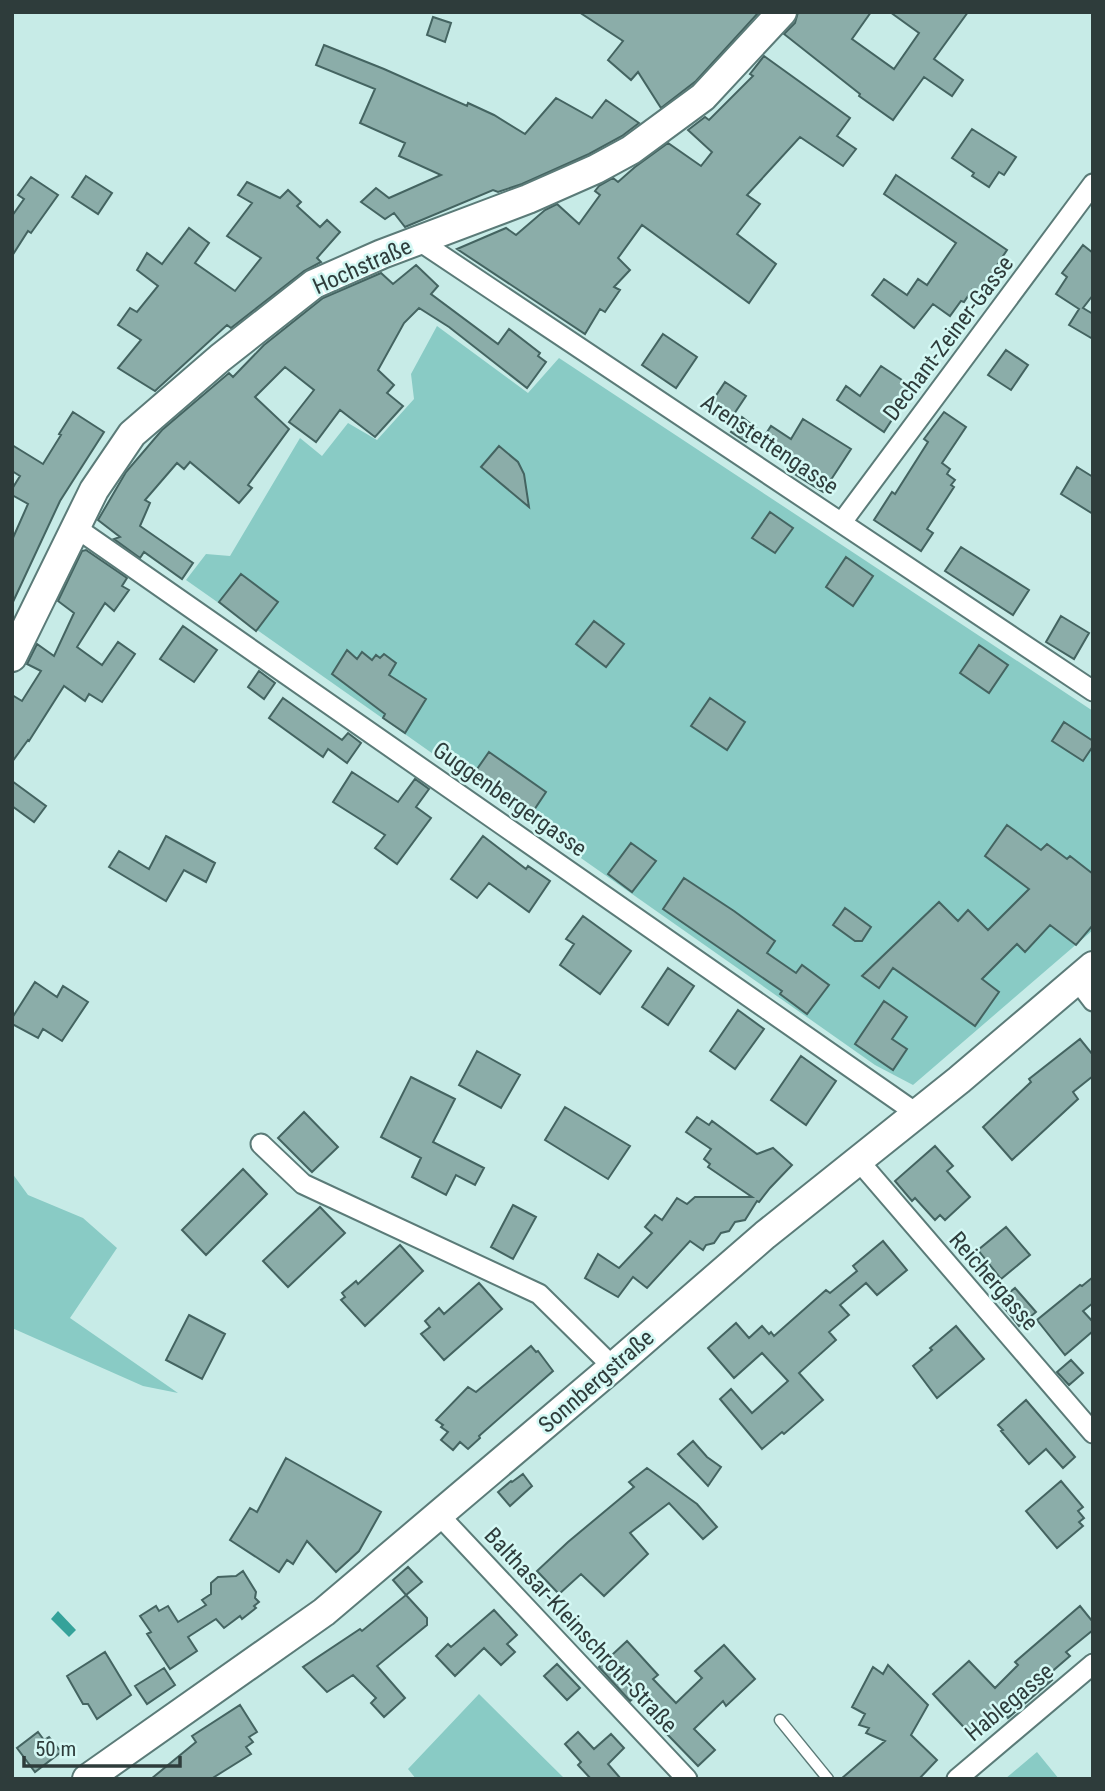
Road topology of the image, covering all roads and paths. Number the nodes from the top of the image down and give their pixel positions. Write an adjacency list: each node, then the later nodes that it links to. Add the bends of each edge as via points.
1 (782, 12): 3 (main road, Hochstraße, via 704,97 631,150 528,199)
2 (1093, 184): 4 (street, Dechant-Zeiner-Gasse)
3 (418, 240): 4 (street, Arenstettengasse); 5 (main road, Hochstraße, via 314,284 220,358 132,434)
4 (842, 522): 7 (street, Arenstettengasse)
5 (75, 527): 6 (main road, Hochstraße); 9 (street, Guggenbergergasse)
6 (12, 657)
7 (1093, 691)
8 (1087, 982): 9 (main road, Sonnbergstraße)
9 (916, 1113): 11 (main road, Sonnbergstraße)
10 (261, 1144): 12 (street, via 303,1184 539,1294)
11 (858, 1160): 12 (main road, Sonnbergstraße); 13 (street, Reichergasse)
12 (613, 1367): 14 (main road, Sonnbergstraße)
13 (1093, 1433)
14 (439, 1515): 17 (main road, Sonnbergstraße, via 324,1612); 18 (street, Balthasar-Kleinschroth-Straße)
15 (1093, 1664): 20 (street, Hablegasse)
16 (780, 1720): 19 (lane)
17 (87, 1779)
18 (687, 1779)
19 (828, 1779)
20 (957, 1779)

